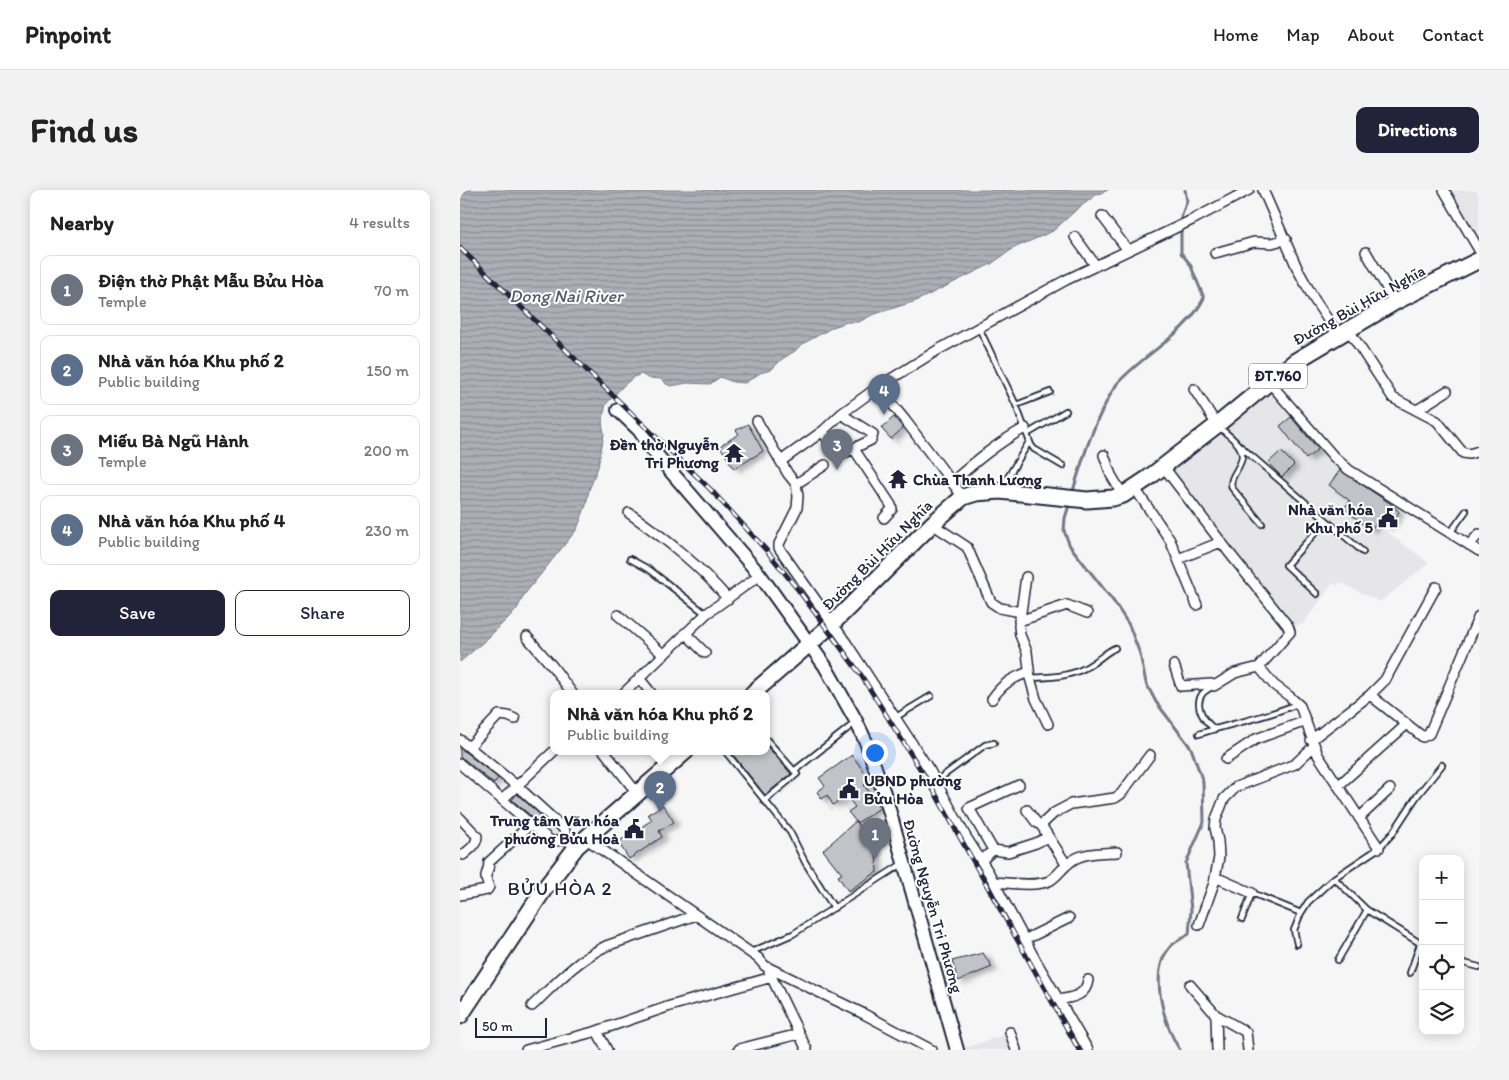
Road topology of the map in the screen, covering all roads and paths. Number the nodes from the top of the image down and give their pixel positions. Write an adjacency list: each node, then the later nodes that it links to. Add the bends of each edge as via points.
1 (1249, 190): 7 (street)
2 (1263, 190): 6 (street)
3 (1444, 190): 8 (street)
4 (1102, 216): 7 (street)
5 (1075, 237): 12 (street)
6 (1286, 239): 10 (street, via 1272,243 1254,242); 15 (street, via 1314,299)
7 (1127, 250): 12 (street)
8 (1479, 250)
9 (1366, 252): 13 (street)
10 (1215, 253)
11 (1479, 260): 13 (main road, Đường Bùi Hữu Nghĩa / ĐT.760)
12 (1096, 266): 14 (street)
13 (1396, 302): 15 (main road, Đường Bùi Hữu Nghĩa / ĐT.760)
14 (978, 327): 17 (street); 21 (lane)
15 (1343, 332): 16 (main road, Đường Bùi Hữu Nghĩa / ĐT.760, via 1294,362); 22 (street, via 1392,398)
16 (1270, 383): 27 (main road, Đường Bùi Hữu Nghĩa / ĐT.760); 50 (street, via 1342,464)
17 (878, 387): 25 (street); 39 (street)
18 (1194, 389): 27 (street)
19 (1447, 391): 22 (street)
20 (1050, 392): 21 (lane)
21 (1016, 405): 29 (lane)
22 (1417, 410): 33 (street, via 1437,421 1463,453)
23 (1066, 411): 29 (lane)
24 (616, 412): 58 (main road, Đường Nguyễn Tri Phương)
25 (841, 414): 28 (street); 32 (street, via 873,434 871,440)
26 (756, 421): 35 (street)
27 (1217, 425): 31 (lane); 38 (main road, Đường Bùi Hữu Nghĩa / ĐT.760)
28 (823, 431): 32 (street, via 836,455 841,456); 35 (street)
29 (1026, 431): 30 (lane); 39 (street, via 1010,436)
30 (1029, 442): 37 (lane, via 1034,450); 41 (lane)
31 (1240, 446): 47 (lane); 49 (lane, via 1242,460 1230,484)
32 (854, 449): 46 (street, via 891,505 892,509)
33 (1479, 451)
34 (1104, 455): 42 (street, via 1111,475)
35 (781, 461): 40 (street)
36 (825, 465): 40 (street)
37 (1063, 466)
38 (1163, 466): 42 (main road, Đường Bùi Hữu Nghĩa / ĐT.760); 52 (street)
39 (952, 482): 43 (street)
40 (796, 484): 69 (street, via 797,508 779,548)
41 (1000, 491): 42 (main road, Đường Bùi Hữu Nghĩa / ĐT.760, via 1087,500 1113,498); 43 (main road, Đường Bùi Hữu Nghĩa / ĐT.760)
42 (1128, 491): 57 (street, via 1170,540)
43 (963, 497): 48 (main road, Đường Bùi Hữu Nghĩa / ĐT.760)
44 (1466, 512): 50 (lane)
45 (629, 513): 62 (street, via 692,561)
46 (884, 518)
47 (1326, 521): 55 (lane); 61 (lane, via 1286,565)
48 (932, 524): 68 (street, via 967,547 991,602); 69 (main road, Đường Bùi Hữu Nghĩa / ĐT.760)
49 (1262, 524)
50 (1450, 533): 53 (street)
51 (1479, 534): 53 (street)
52 (1221, 542): 57 (street); 77 (street, via 1290,629)
53 (1469, 545): 54 (street)
54 (1479, 551)
55 (1363, 552)
56 (630, 559): 65 (lane, via 650,570)
57 (1178, 559): 63 (street)
58 (760, 574): 62 (street); 72 (main road, Đường Nguyễn Tri Phương)
59 (1026, 578): 68 (street)
60 (1436, 587): 85 (street, via 1393,667)
61 (1316, 594)
62 (728, 599): 65 (street)
63 (1197, 606)
64 (1087, 613): 68 (street, via 1067,605)
65 (706, 614): 70 (street)
66 (618, 615): 75 (street)
67 (1479, 616): 94 (street, via 1429,734 1423,737)
68 (1020, 617): 78 (street, via 1020,635 1027,652)
69 (832, 624): 72 (main road, Đường Bùi Hữu Nghĩa / ĐT.760); 89 (street)
70 (685, 633): 74 (street); 75 (street)
71 (527, 637): 81 (street)
72 (810, 644): 84 (main road, Đường Bùi Hữu Nghĩa / ĐT.760); 92 (main road, Đường Nguyễn Tri Phương)
73 (1116, 648): 78 (lane, via 1076,673 1066,676)
74 (705, 653)
75 (664, 655): 79 (street)
76 (1174, 665): 80 (street, via 1181,686)
77 (1259, 667): 80 (street, via 1235,673); 88 (street, via 1274,685)
78 (1030, 675): 87 (street, via 1013,678); 93 (street, via 1036,699)
79 (639, 678): 82 (street); 83 (street)
80 (1214, 686): 95 (lane, via 1202,695 1199,704 1206,722)
81 (570, 690)
82 (627, 690)
83 (649, 690)
84 (756, 690)
85 (1370, 695): 94 (street); 99 (street)
86 (931, 696): 89 (lane)
87 (992, 700)
88 (1298, 704): 91 (street); 95 (lane, via 1254,720)
89 (896, 717): 111 (street)
90 (515, 719): 101 (street, via 499,715)
91 (1306, 721): 99 (street); 107 (street, via 1256,739)
92 (857, 722): 110 (lane); 131 (main road, Đường Nguyễn Tri Phương)
93 (1048, 724)
94 (1407, 724): 114 (street)
95 (1215, 729): 96 (lane)
96 (1199, 734)
97 (460, 740): 101 (street)
98 (994, 743): 111 (lane)
99 (1312, 743): 114 (street); 133 (street, via 1295,764 1245,782 1224,800 1216,819 1219,857)
100 (770, 744): 110 (lane)
101 (469, 747): 113 (street)
102 (550, 755): 113 (street)
103 (607, 755): 116 (street)
104 (681, 755): 116 (main road)
105 (728, 755): 118 (lane)
106 (1150, 755): 123 (street, via 1118,796 1071,804)
107 (1226, 759)
108 (460, 764): 117 (street)
109 (1442, 765): 126 (lane)
110 (794, 771): 118 (lane, via 796,776)
111 (936, 781): 130 (street)
112 (1019, 784): 127 (street, via 969,808)
113 (517, 786): 117 (street); 125 (street)
114 (1338, 786): 121 (street)
115 (1390, 789): 121 (street)
116 (637, 794): 125 (main road)
117 (503, 799): 122 (street)
118 (764, 800): 138 (lane, via 790,832)
119 (1026, 810): 123 (street)
120 (460, 818): 129 (street, via 477,836 475,844)
121 (1359, 818): 126 (street)
122 (531, 824): 125 (street, via 552,842); 137 (street, via 489,862 485,874 488,889)
123 (1041, 825): 124 (street)
124 (1048, 836): 127 (street, via 1008,852); 132 (street)
125 (576, 841): 141 (street); 161 (main road)
126 (1379, 848): 134 (lane)
127 (993, 850): 130 (street)
128 (1117, 852): 132 (street, via 1089,854)
129 (463, 856)
130 (982, 860): 135 (street)
131 (905, 862): 138 (lane); 170 (main road, Đường Nguyễn Tri Phương)
132 (1066, 864): 135 (street, via 1056,876 1041,883)
133 (1215, 877): 136 (street); 144 (street)
134 (1334, 878): 139 (lane); 140 (lane)
135 (994, 882): 145 (street)
136 (1252, 893): 140 (lane); 143 (lane)
137 (460, 895)
138 (834, 908): 149 (lane, via 793,934)
139 (1367, 910): 146 (lane); 150 (lane)
140 (1301, 913): 147 (lane, via 1294,930)
141 (696, 915): 149 (street); 159 (street, via 593,952)
142 (1069, 918): 145 (street)
143 (1242, 919)
144 (1199, 924)
145 (1024, 940): 158 (street)
146 (1419, 942)
147 (1297, 944)
148 (1422, 945): 154 (lane)
149 (750, 952): 152 (street)
150 (1338, 960)
151 (1464, 963): 153 (lane)
152 (765, 966): 155 (street); 169 (street)
153 (1479, 967)
154 (1410, 973)
155 (772, 977): 162 (street); 164 (street)
156 (1088, 980): 158 (street, via 1081,994)
157 (1190, 985): 160 (street)
158 (1059, 1000): 172 (street)
159 (532, 1006)
160 (1216, 1015): 173 (street); 174 (street, via 1246,1032)
161 (460, 1016)
162 (597, 1031): 166 (street); 167 (street)
163 (1010, 1032): 171 (street)
164 (799, 1034): 165 (street); 168 (street)
165 (739, 1049)
166 (526, 1050)
167 (607, 1050)
168 (807, 1050)
169 (932, 1050)
170 (956, 1050)
171 (1016, 1050)
172 (1088, 1050)
173 (1217, 1050)
174 (1248, 1050)

